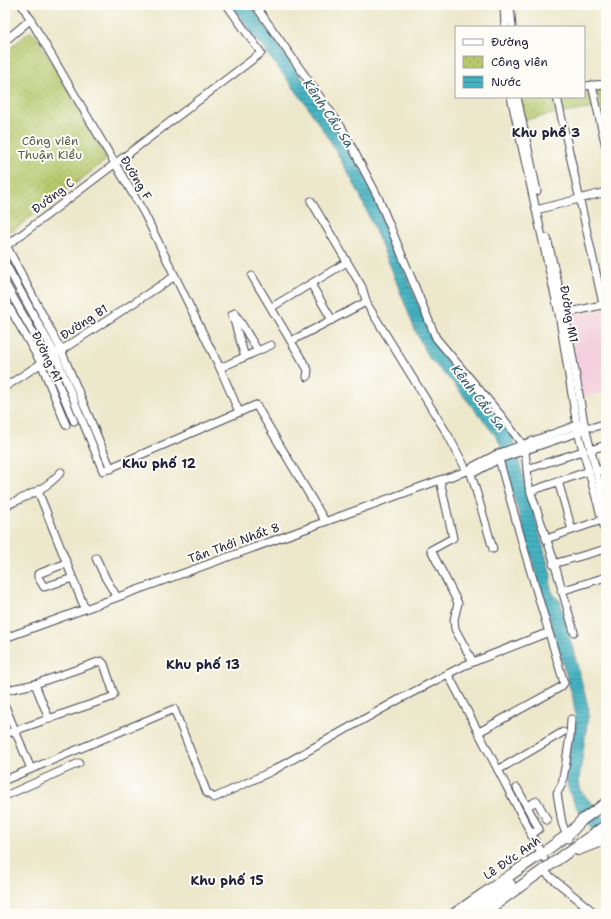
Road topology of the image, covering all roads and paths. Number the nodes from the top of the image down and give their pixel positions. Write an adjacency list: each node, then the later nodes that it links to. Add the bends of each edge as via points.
1 (22, 5): 6 (street, Đường F)
2 (227, 5): 16 (street, Đường C, via 261,53)
3 (255, 5): 50 (street, via 342,128 378,197 436,338 504,418)
4 (504, 5): 7 (street)
5 (510, 5): 8 (street)
6 (31, 19): 9 (street); 16 (street, Đường F)
7 (505, 26)
8 (512, 26)
9 (5, 41)
10 (606, 84): 11 (street)
11 (588, 86): 15 (street)
12 (511, 98): 20 (street, Đường M1)
13 (517, 98): 20 (street, Đường M1)
14 (557, 98): 18 (street)
15 (606, 147)
16 (114, 163): 21 (street, Đường C); 24 (street, Đường F, via 144,213)
17 (606, 192): 18 (street)
18 (579, 199): 20 (street); 30 (street)
19 (311, 201): 22 (street)
20 (538, 210): 32 (street, Đường M1)
21 (6, 246): 37 (street, Đường A1)
22 (347, 262): 27 (street); 29 (street, via 362,287)
23 (5, 263): 37 (street, Đường A1)
24 (175, 276): 37 (street, Đường B1); 41 (street, Đường F)
25 (252, 276): 31 (street)
26 (5, 283): 39 (street, Đường A1)
27 (311, 284): 31 (street); 33 (street)
28 (5, 300): 40 (street, Đường A1)
29 (366, 302): 33 (street); 56 (street)
30 (604, 304): 32 (street)
31 (272, 307): 34 (street)
32 (562, 314): 48 (street, Đường M1)
33 (332, 320): 34 (street)
34 (291, 342): 42 (street, via 308,370)
35 (271, 345): 36 (street)
36 (258, 351): 38 (street); 38 (street, via 235,313 232,314)
37 (58, 352): 39 (street, Đường B1); 54 (street); 54 (street, via 103,471)
38 (245, 357): 41 (street)
39 (48, 359): 40 (street, Đường B1); 45 (street, Đường A1)
40 (41, 363): 43 (street, Đường B1); 47 (street, Đường A1)
41 (220, 368): 44 (street, Đường F)
42 (307, 377)
43 (5, 387)
44 (239, 412): 54 (street); 67 (street, via 256,406)
45 (74, 421)
46 (606, 423): 48 (street, Tân Thới Nhất 8, via 594,427)
47 (66, 425)
48 (581, 427): 50 (street, Tân Thới Nhất 8); 51 (street, Đường M1)
49 (606, 445): 51 (street)
50 (523, 447): 52 (street, Tân Thới Nhất 8); 55 (street)
51 (586, 450): 55 (street); 57 (street, Đường M1)
52 (498, 457): 56 (street, Tân Thới Nhất 8, via 477,471); 92 (street, via 564,683)
53 (606, 468): 57 (street)
54 (111, 469)
55 (527, 469): 61 (street)
56 (469, 471): 59 (street, Tân Thới Nhất 8); 71 (street)
57 (592, 471): 60 (street); 63 (street, Đường M1); 66 (street, Đường M1)
58 (61, 472): 62 (street, via 53,482)
59 (440, 480): 67 (street, Tân Thới Nhất 8); 84 (street, via 453,538 431,550 458,603 454,620 456,629)
60 (558, 481): 61 (street); 68 (street)
61 (530, 490): 70 (street)
62 (38, 491): 64 (street); 74 (street)
63 (604, 491): 65 (street, Đường M1)
64 (5, 506)
65 (605, 506)
66 (602, 520): 68 (street); 69 (street, Đường M1)
67 (325, 521): 79 (street, Tân Thới Nhất 8)
68 (572, 530): 70 (street)
69 (606, 534)
70 (546, 539): 75 (street)
71 (493, 549)
72 (606, 549): 75 (street)
73 (96, 558): 79 (street)
74 (67, 563): 76 (street); 76 (street, via 38,576 43,587)
75 (554, 564): 78 (street)
76 (73, 578): 80 (street)
77 (606, 578): 78 (street)
78 (561, 590): 81 (street)
79 (117, 597): 80 (street, Tân Thới Nhất 8)
80 (85, 609): 83 (street, Tân Thới Nhất 8)
81 (574, 632)
82 (544, 634): 84 (street)
83 (5, 638)
84 (472, 662): 85 (street)
85 (448, 674): 92 (street); 96 (street, via 272,771 214,798 207,793 174,709)
86 (36, 684): 87 (street, via 7,690); 90 (street); 90 (street, via 100,661 104,664 114,693 113,697)
87 (5, 694)
88 (5, 706): 91 (street)
89 (571, 718): 106 (street, via 562,784 557,793)
90 (49, 719): 91 (street)
91 (15, 730): 94 (street); 96 (street)
92 (478, 732): 97 (street)
93 (563, 732): 97 (street)
94 (5, 734)
95 (79, 764): 100 (street)
96 (31, 769): 98 (street)
97 (498, 770): 105 (street)
98 (5, 780)
99 (517, 788): 101 (street)
100 (5, 796)
101 (527, 806): 103 (street, via 537,801); 105 (street, via 539,829)
102 (603, 807): 106 (highway, Lê Đức Anh)
103 (547, 820)
104 (606, 824): 107 (highway)
105 (532, 835): 108 (street)
106 (567, 838): 108 (highway, Lê Đức Anh)
107 (598, 838): 109 (highway); 112 (highway)
108 (543, 856): 110 (highway, Lê Đức Anh); 111 (highway, Lê Đức Anh)
109 (547, 874): 113 (highway); 114 (street)
110 (454, 914)
111 (469, 914)
112 (482, 914)
113 (491, 914)
114 (596, 914)

